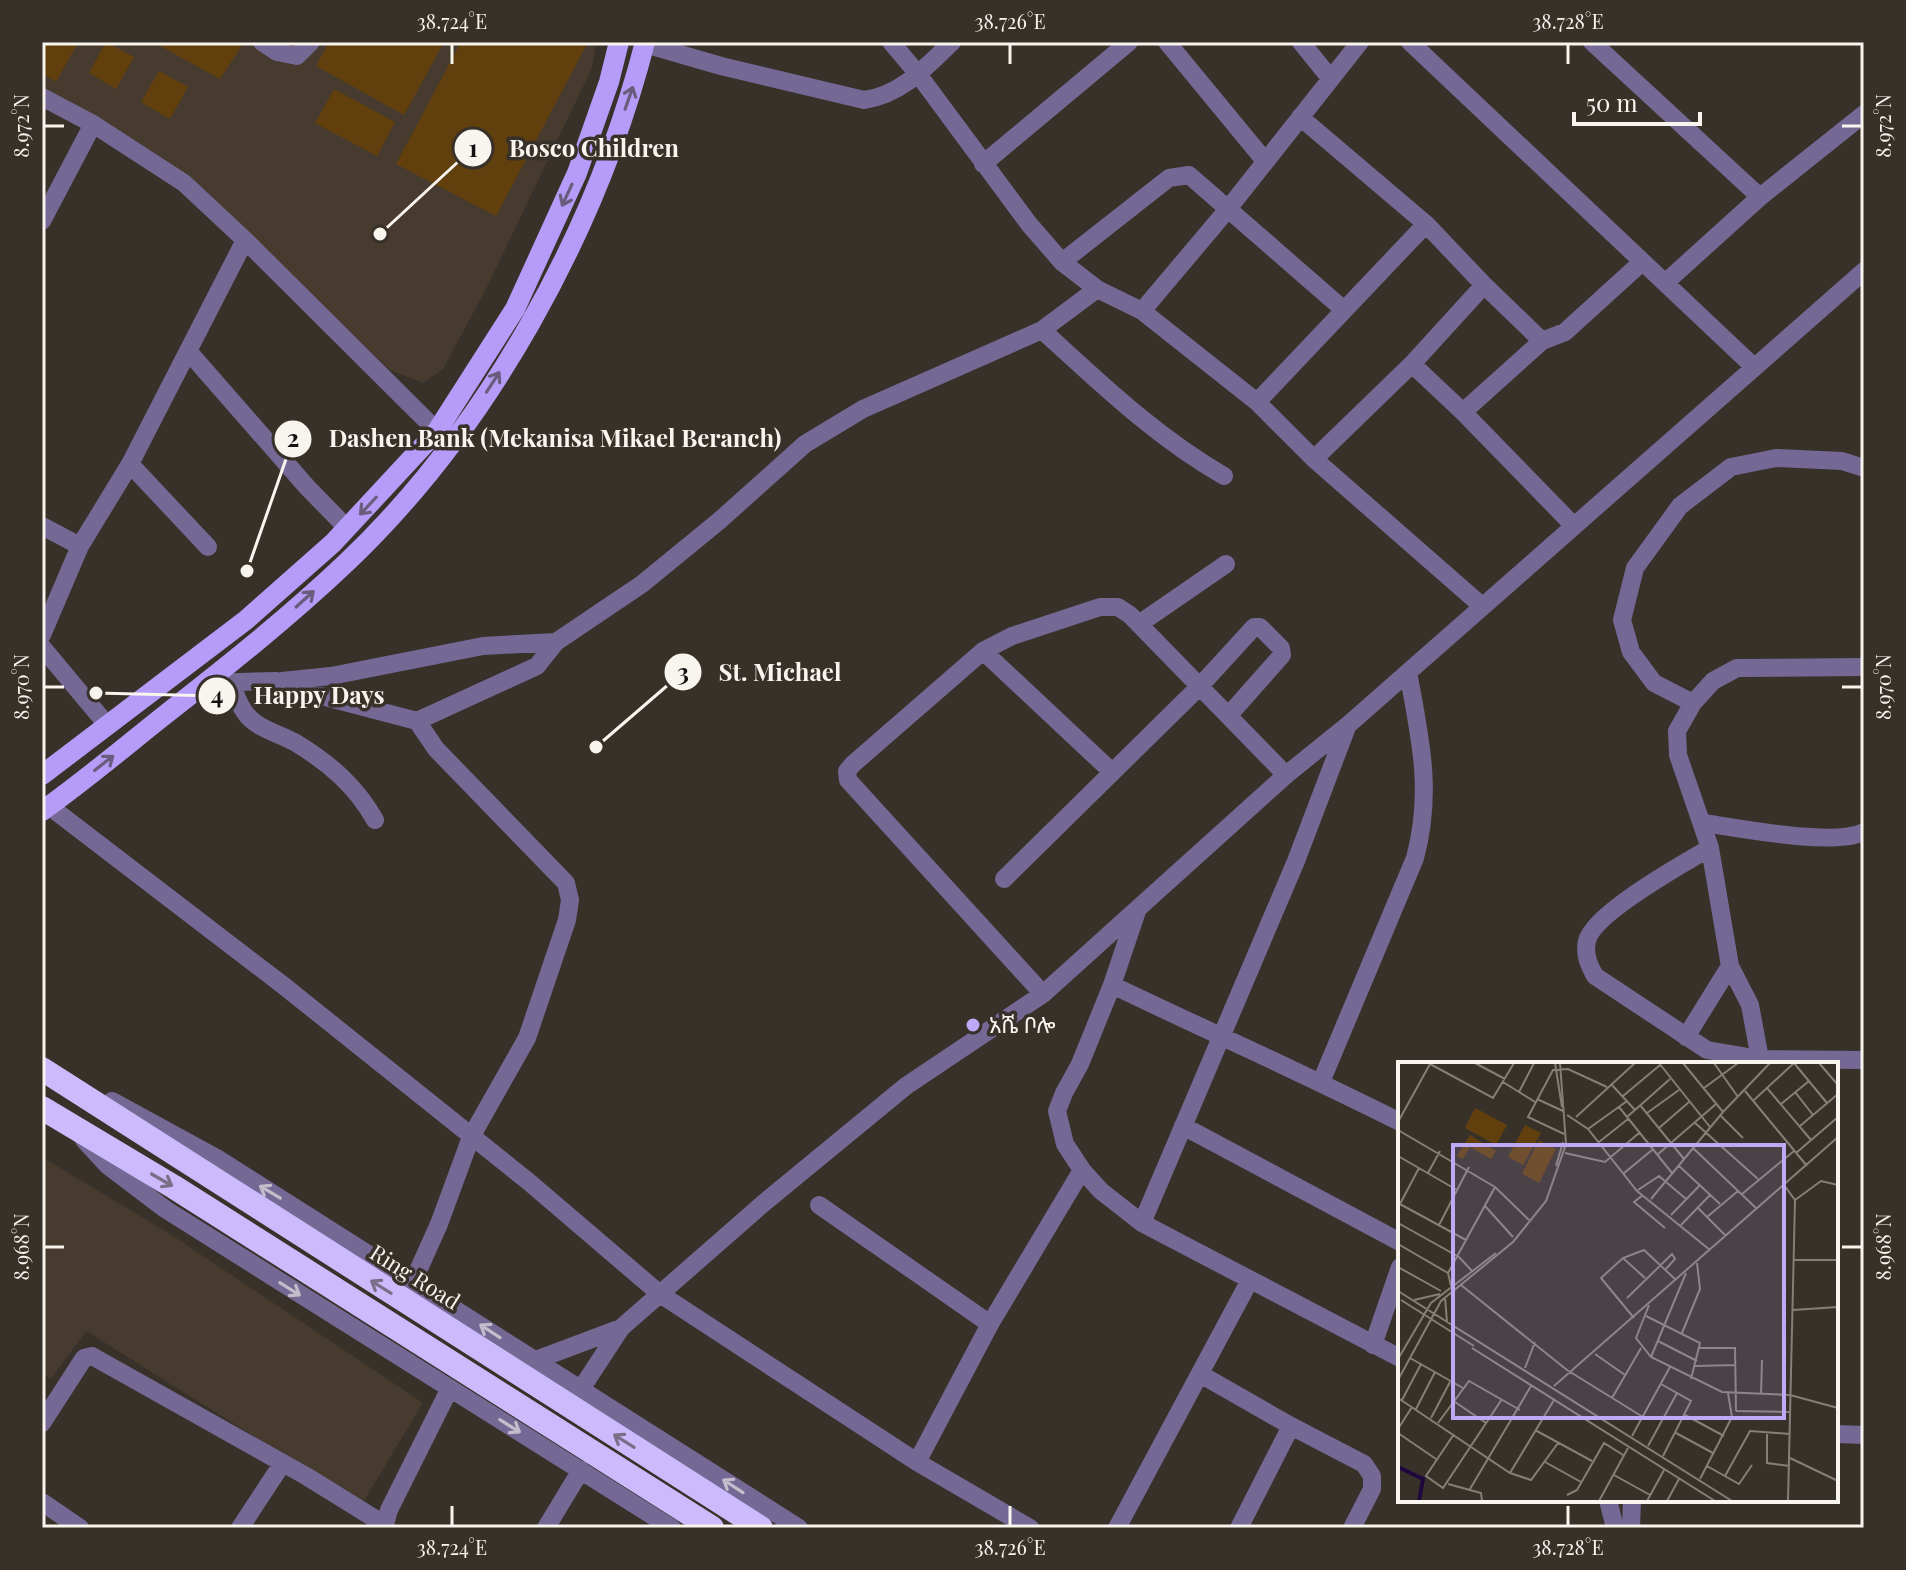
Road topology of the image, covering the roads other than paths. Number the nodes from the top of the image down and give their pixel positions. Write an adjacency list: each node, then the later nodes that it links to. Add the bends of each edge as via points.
1 (262, 42): 2 (street, via 297,56)
2 (311, 42)
3 (619, 42): 41 (main road, one-way to 41, via 577,173 515,309)
4 (891, 42): 13 (street)
5 (952, 42): 13 (street)
6 (1129, 42): 20 (street)
7 (1301, 42): 14 (street)
8 (1360, 42): 14 (street)
9 (1410, 42): 27 (street)
10 (1592, 42): 21 (street)
11 (645, 43): 13 (street, via 864,100 894,91); 47 (main road, one-way to 11, via 473,414 535,319 599,182)
12 (1179, 46): 19 (street)
13 (918, 74): 20 (street)
14 (1330, 78): 17 (street)
15 (42, 97): 18 (street)
16 (1864, 114): 21 (street)
17 (1300, 117): 19 (street); 24 (street)
18 (93, 124): 23 (street); 25 (street, via 184,183)
19 (1265, 161): 22 (street)
20 (983, 164): 26 (street)
21 (1760, 197): 29 (street)
22 (1228, 209): 26 (street, via 1189,175 1169,178); 32 (street); 33 (street)
23 (42, 221)
24 (1426, 224): 30 (street); 32 (street)
25 (245, 240): 36 (street); 41 (street)
26 (1062, 262): 31 (street)
27 (1642, 262): 29 (street); 35 (street, via 1565,332)
28 (1864, 271): 38 (street)
29 (1666, 282): 38 (street)
30 (1484, 285): 35 (street); 37 (street)
31 (1097, 289): 33 (street); 34 (street)
32 (1344, 310): 39 (street)
33 (1142, 311): 39 (street)
34 (1042, 330): 45 (street, via 1138,417); 57 (street, via 912,385 805,444 642,584)
35 (1542, 341): 40 (street)
36 (188, 351): 43 (street); 50 (street)
37 (1412, 364): 40 (street); 42 (street)
38 (1753, 366): 48 (street)
39 (1257, 402): 42 (street)
40 (1463, 412): 48 (street)
41 (437, 431): 46 (main road)
42 (1314, 459): 54 (street)
43 (130, 464): 51 (street); 52 (street)
44 (1864, 468): 66 (street, via 1842,461 1776,458 1731,467 1680,506 1635,568 1622,620 1631,652 1654,683)
45 (1224, 476)
46 (394, 478): 47 (main road); 50 (main road, one-way to 50)
47 (412, 493): 63 (main road, one-way to 47, via 349,560)
48 (1573, 525): 54 (street)
49 (42, 526): 51 (street)
50 (347, 528): 70 (main road, via 246,620)
51 (80, 546): 56 (street)
52 (208, 547)
53 (1226, 564): 55 (street)
54 (1482, 606): 61 (street)
55 (1139, 624): 59 (street, via 1118,607 1100,607); 65 (street)
56 (42, 635)
57 (556, 642): 62 (street, via 483,646 331,676); 68 (street, via 537,666)
58 (42, 647): 70 (street)
59 (983, 651): 71 (street); 83 (street, via 853,764 848,780)
60 (1864, 667): 66 (street, via 1737,668 1713,681)
61 (1408, 672): 69 (street); 90 (street, via 1425,762 1423,827 1415,858)
62 (276, 681): 64 (street); 68 (street)
63 (206, 683): 64 (street); 74 (main road, one-way to 63)
64 (231, 683): 75 (street, via 245,713 319,758 348,782)
65 (1200, 686): 67 (street); 67 (street, via 1254,627 1260,627 1282,655); 71 (street)
66 (1693, 703): 76 (street, via 1677,731 1678,755)
67 (1229, 715): 73 (street)
68 (417, 721): 95 (street, via 436,749 566,883 570,900 527,1038)
69 (1348, 725): 73 (street); 85 (street)
70 (108, 726): 72 (main road)
71 (1111, 771): 79 (street)
72 (42, 775)
73 (1286, 775): 80 (street)
74 (46, 809): 95 (street, via 272,976)
75 (375, 820)
76 (1703, 823): 77 (street, via 1794,836 1854,837); 78 (street)
77 (1864, 832)
78 (1710, 848): 81 (street); 84 (street, via 1604,916 1587,938 1586,958 1595,976)
79 (1004, 879)
80 (1138, 909): 82 (street); 83 (street)
81 (1730, 966): 84 (street); 86 (street, via 1750,1005)
82 (1112, 985): 85 (street); 96 (street, via 1057,1111 1065,1144)
83 (1043, 994): 103 (street, via 906,1086)
84 (1686, 1037): 86 (street, via 1707,1050)
85 (1221, 1038): 90 (street); 94 (street)
86 (1760, 1059): 87 (street)
87 (1864, 1060)
88 (42, 1069): 89 (highway, Ring Road)
89 (63, 1082): 102 (street, one-way to 89, via 220,1160 98,1094); 129 (highway, Ring Road, one-way to 89)
90 (1321, 1082): 92 (street)
91 (42, 1108): 93 (highway)
92 (1398, 1121)
93 (71, 1126): 110 (street, one-way to 110, via 107,1165 165,1209); 128 (highway, one-way to 128)
94 (1183, 1126): 98 (street); 99 (street)
95 (471, 1137): 102 (street); 103 (street)
96 (1082, 1170): 98 (street); 104 (street)
97 (819, 1205): 104 (street)
98 (1142, 1223): 101 (street)
99 (1398, 1241)
100 (1398, 1274): 106 (street)
101 (1250, 1280): 106 (street); 109 (street)
102 (413, 1282): 108 (street, one-way to 102)
103 (660, 1294): 105 (street); 117 (street)
104 (990, 1324): 117 (street)
105 (621, 1328): 108 (street); 111 (street)
106 (1373, 1345): 107 (street)
107 (1398, 1357)
108 (536, 1360): 111 (street)
109 (1200, 1374): 114 (street); 132 (street)
110 (450, 1388): 119 (street, one-way to 119); 123 (street)
111 (581, 1389): 130 (street, one-way to 111)
112 (50, 1394): 113 (street); 118 (street, via 92,1356)
113 (42, 1423)
114 (1291, 1426): 133 (street); 134 (street, via 1364,1464 1372,1476 1372,1489)
115 (1838, 1434): 116 (street)
116 (1864, 1435)
117 (917, 1462): 131 (street)
118 (282, 1464): 123 (street); 125 (street)
119 (581, 1470): 126 (street); 127 (street)
120 (42, 1502): 124 (street)
121 (1608, 1502): 135 (street)
122 (1632, 1502): 136 (street)
123 (384, 1527)
124 (80, 1528)
125 (240, 1528)
126 (546, 1528)
127 (672, 1528)
128 (712, 1528)
129 (761, 1528)
130 (799, 1528)
131 (1030, 1528)
132 (1117, 1528)
133 (1239, 1528)
134 (1352, 1528)
135 (1615, 1528)
136 (1631, 1528)

